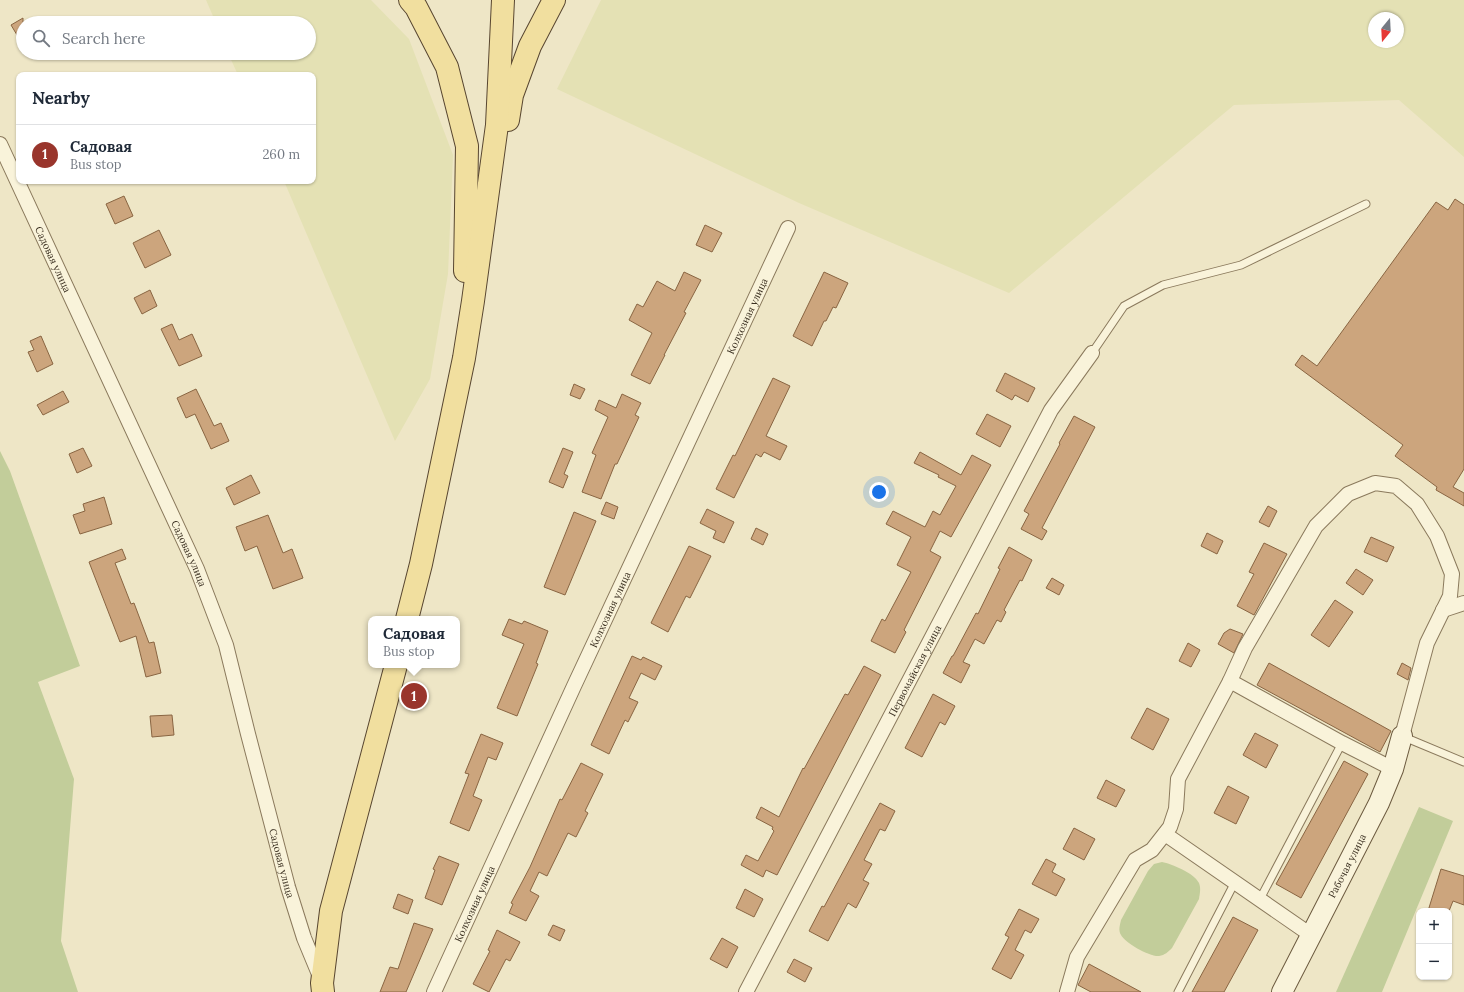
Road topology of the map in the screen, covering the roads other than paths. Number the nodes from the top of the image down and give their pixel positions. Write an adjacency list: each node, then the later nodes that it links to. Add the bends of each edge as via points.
1 (410, 0): 11 (main road, via 448,67 467,146)
2 (503, 0): 9 (main road, via 497,125)
3 (554, 0): 9 (main road, via 530,46 512,95 488,235)
4 (0, 144): 5 (street, Садовая улица)
5 (16, 178)
6 (19, 184): 25 (street, Садовая улица, via 197,569 226,645 288,887)
7 (1366, 204): 10 (lane, via 1241,265 1163,285 1124,306)
8 (788, 228): 26 (street, Колхозная улица)
9 (473, 301): 11 (main road)
10 (1092, 353): 27 (street, Первомайская улица, via 1052,410)
11 (464, 358): 14 (main road)
12 (1464, 603): 13 (street)
13 (1443, 610): 16 (street, via 1450,596 1452,574 1437,536 1417,504 1396,486 1375,482 1348,494 1316,526 1245,648); 17 (street, via 1427,643)
14 (408, 616)
15 (395, 668): 25 (main road, via 331,911)
16 (1230, 681): 18 (street); 21 (street, via 1178,779 1176,808)
17 (1402, 736): 19 (lane); 20 (street, Рабочая улица)
18 (1342, 744): 20 (street); 23 (lane)
19 (1464, 762)
20 (1393, 769): 24 (street, Рабочая улица, via 1379,802)
21 (1165, 834): 22 (street); 28 (street, via 1152,850 1135,860 1077,957)
22 (1235, 882): 23 (street); 29 (lane)
23 (1260, 899): 24 (street)
24 (1311, 935): 30 (street, Рабочая улица)
25 (323, 987)
26 (434, 992)
27 (746, 992)
28 (1067, 992)
29 (1178, 992)
30 (1282, 992)

